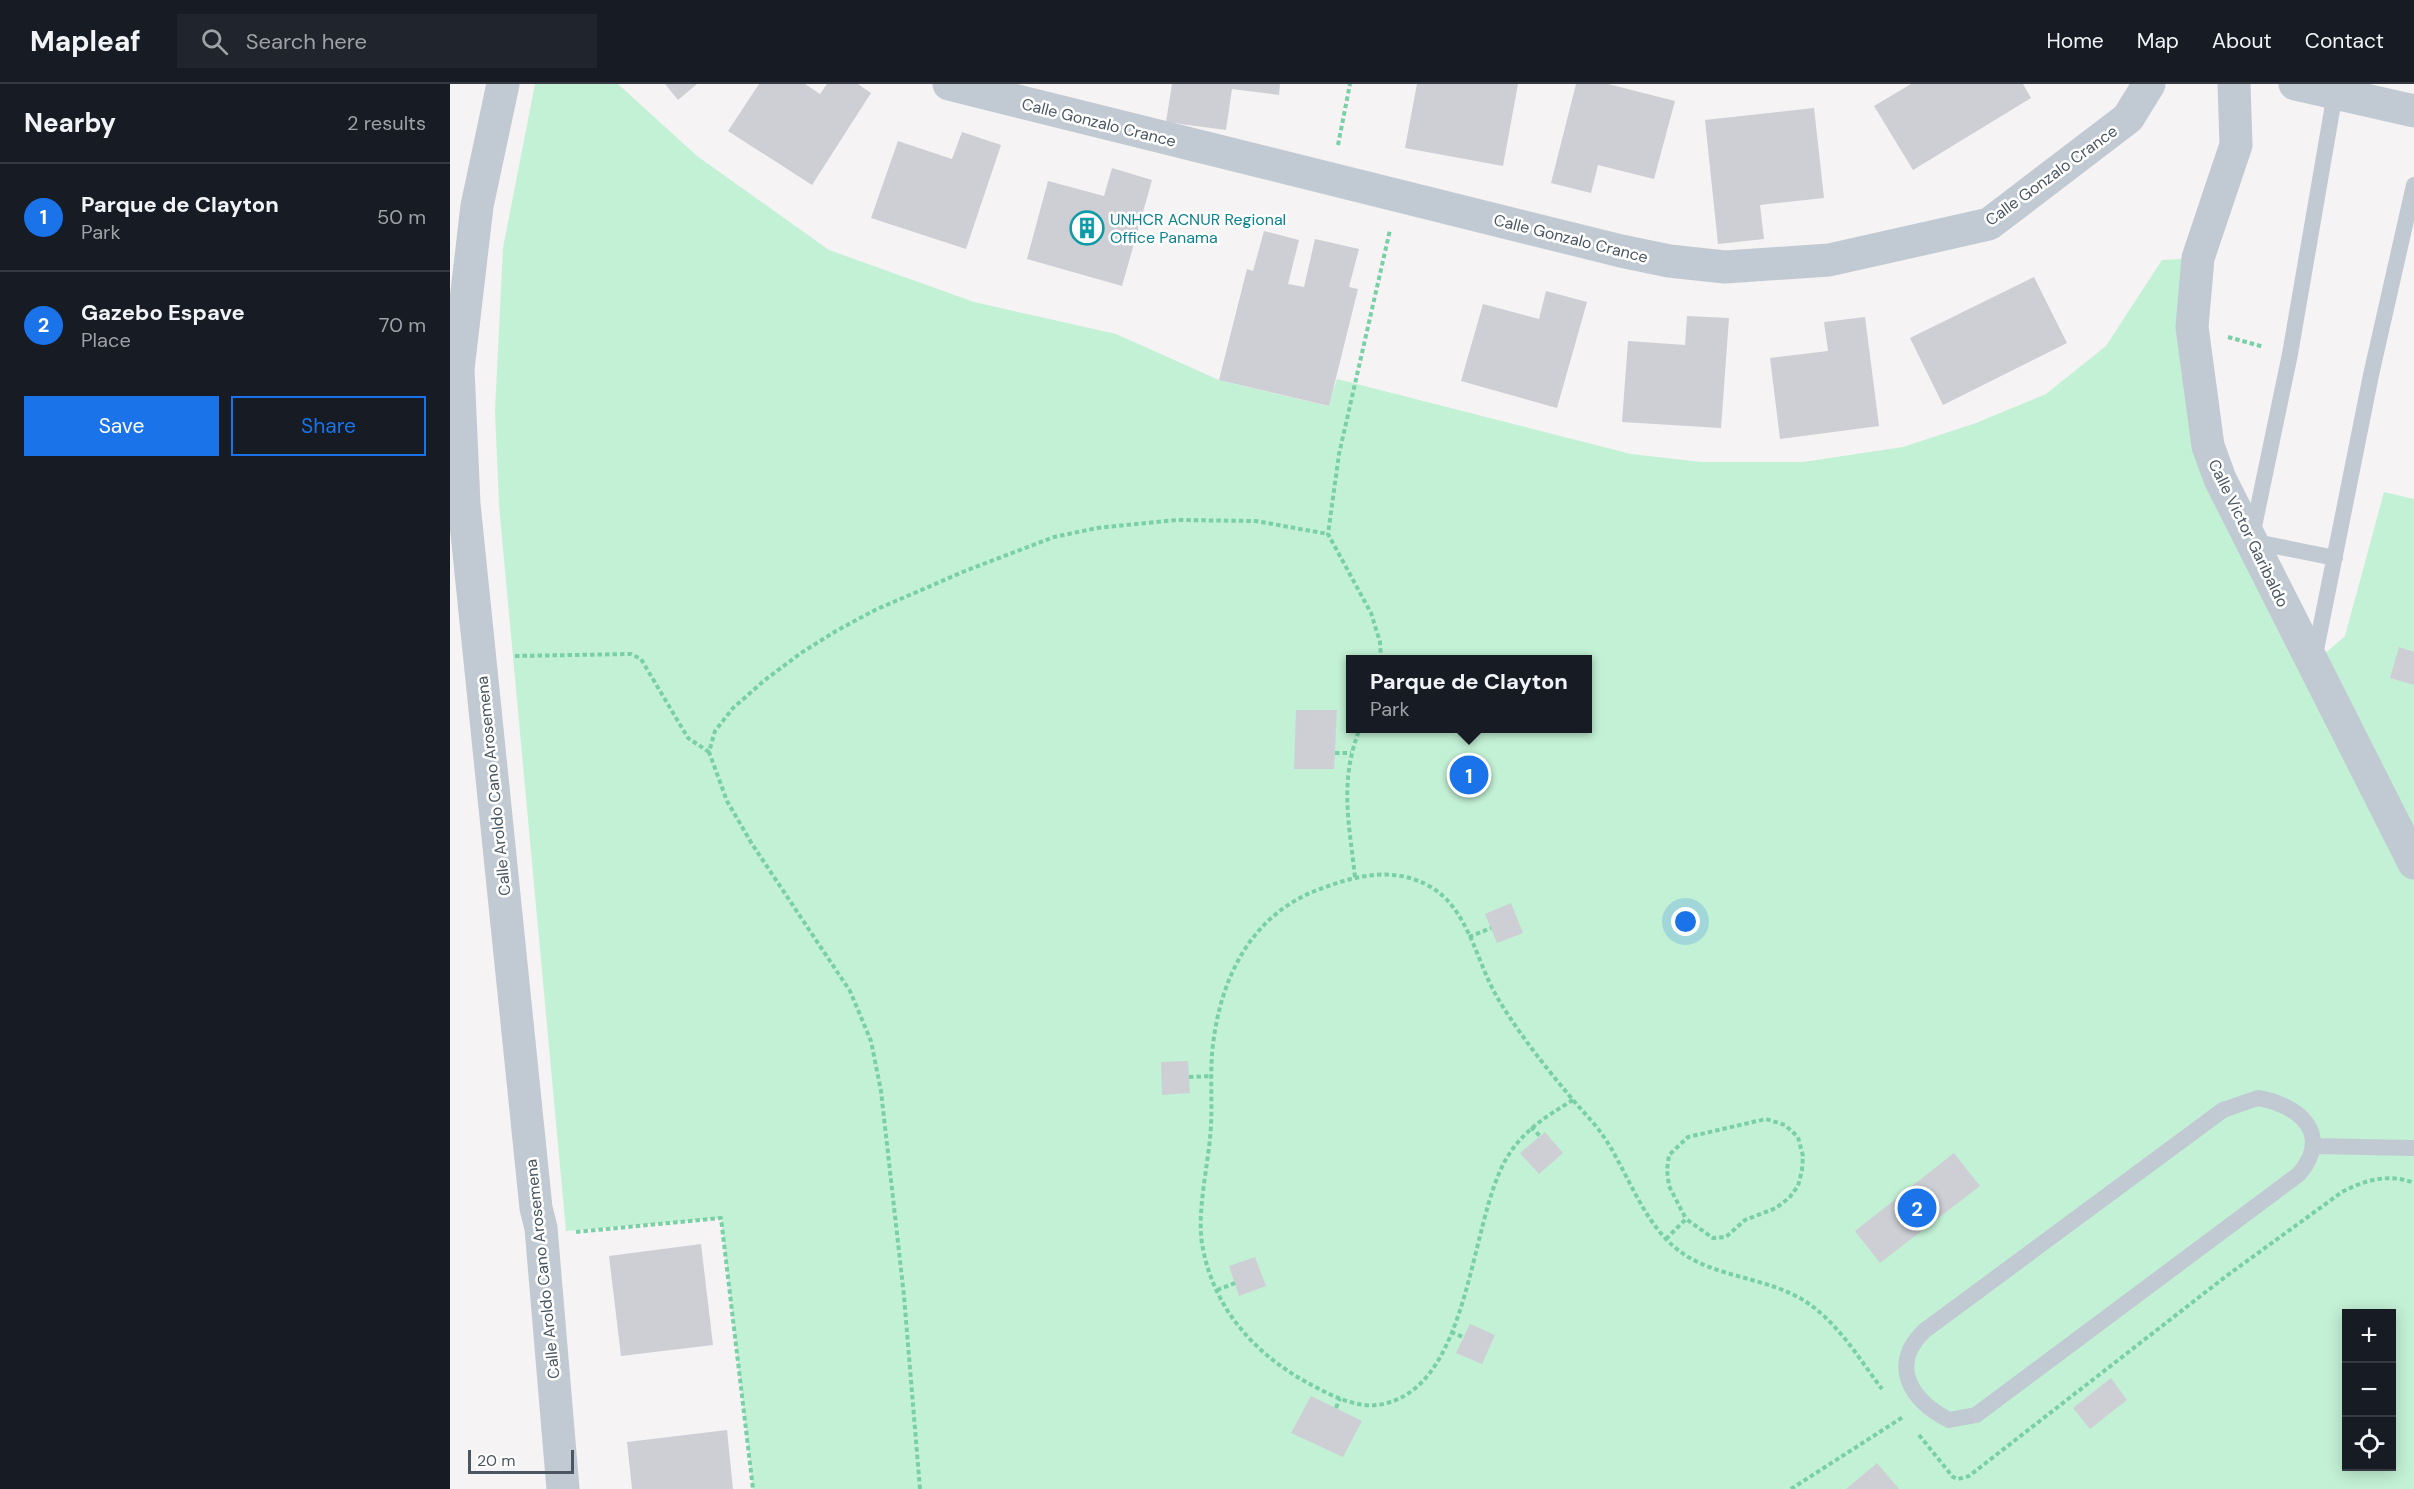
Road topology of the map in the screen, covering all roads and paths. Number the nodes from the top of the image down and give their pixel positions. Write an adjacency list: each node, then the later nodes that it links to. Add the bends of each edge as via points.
1 (503, 84): 48 (street, Calle Aroldo Cano Arosemena, via 477,206 458,369 464,504 541,1228)
2 (949, 84): 9 (street, Calle Gonzalo Crance)
3 (1350, 84): 9 (path)
4 (2149, 84): 11 (street, Calle Gonzalo Crance, via 2128,118 1989,225 1829,260 1725,267 1669,261)
5 (2234, 84): 12 (street, Calle Victor Garibaldo, via 2236,145 2198,258)
6 (2295, 84): 7 (street)
7 (2335, 93): 8 (street); 13 (lane)
8 (2414, 111)
9 (1331, 180): 11 (street, Calle Gonzalo Crance)
10 (2414, 185): 16 (lane)
11 (1397, 196): 14 (path, via 1339,454)
12 (2192, 327): 13 (path); 15 (street, Calle Victor Garibaldo, via 2208,446)
13 (2290, 354): 15 (lane)
14 (1328, 534): 17 (path, via 1371,612); 21 (path, via 1256,521 1177,520 1097,528 1054,537 955,575 827,636 733,708 715,731)
15 (2251, 542): 16 (lane); 19 (street, Calle Victor Garibaldo)
16 (2335, 558): 19 (lane)
17 (1381, 655)
18 (511, 657): 21 (path, via 631,654 641,659 688,738)
19 (2313, 664): 24 (street, Calle Victor Garibaldo)
20 (1358, 733): 23 (path)
21 (709, 752): 50 (path, via 727,801 850,991 871,1041 902,1285)
22 (1335, 753): 23 (path)
23 (1351, 753): 25 (path, via 1345,786)
24 (2414, 864)
25 (1354, 877): 27 (path, via 1381,873 1408,877 1433,888 1453,906); 28 (path, via 1272,915 1242,951 1222,994)
26 (1491, 928): 27 (path)
27 (1469, 937): 30 (path, via 1499,1000)
28 (1212, 1076): 29 (path); 40 (path, via 1213,1116 1201,1224 1203,1249)
29 (1189, 1077)
30 (1573, 1100): 31 (path); 38 (path, via 1605,1137 1633,1191)
31 (1532, 1127): 32 (path); 42 (path, via 1503,1164 1468,1289)
32 (1540, 1137)
33 (2314, 1146): 33 (lane, via 2309,1162 2299,1174 1976,1415 1949,1420 1924,1405 1913,1389 1905,1360 1924,1331 2223,1110 2258,1098 2280,1102 2299,1115 2312,1132); 34 (lane)
34 (2414, 1148)
35 (2414, 1183): 47 (path, via 2389,1178 2342,1192 2225,1277 1968,1476 1953,1477)
36 (1686, 1219): 36 (path, via 1713,1238 1726,1237 1745,1220 1776,1208 1798,1186 1803,1156 1798,1137 1785,1125 1766,1119 1688,1137 1669,1155 1666,1170 1669,1186); 38 (path)
37 (569, 1233): 49 (path, via 721,1218)
38 (1666, 1239): 41 (path, via 1688,1258 1714,1270 1758,1280 1796,1296)
39 (1235, 1283): 40 (path)
40 (1217, 1290): 44 (path, via 1232,1321 1257,1348 1310,1384)
41 (1837, 1330)
42 (1451, 1332): 43 (path); 44 (path, via 1427,1378 1412,1392 1375,1406 1352,1404)
43 (1463, 1337)
44 (1340, 1398): 45 (path)
45 (1336, 1408)
46 (1904, 1417): 51 (path)
47 (1932, 1452)
48 (563, 1489)
49 (753, 1489)
50 (920, 1489)
51 (1791, 1489)

